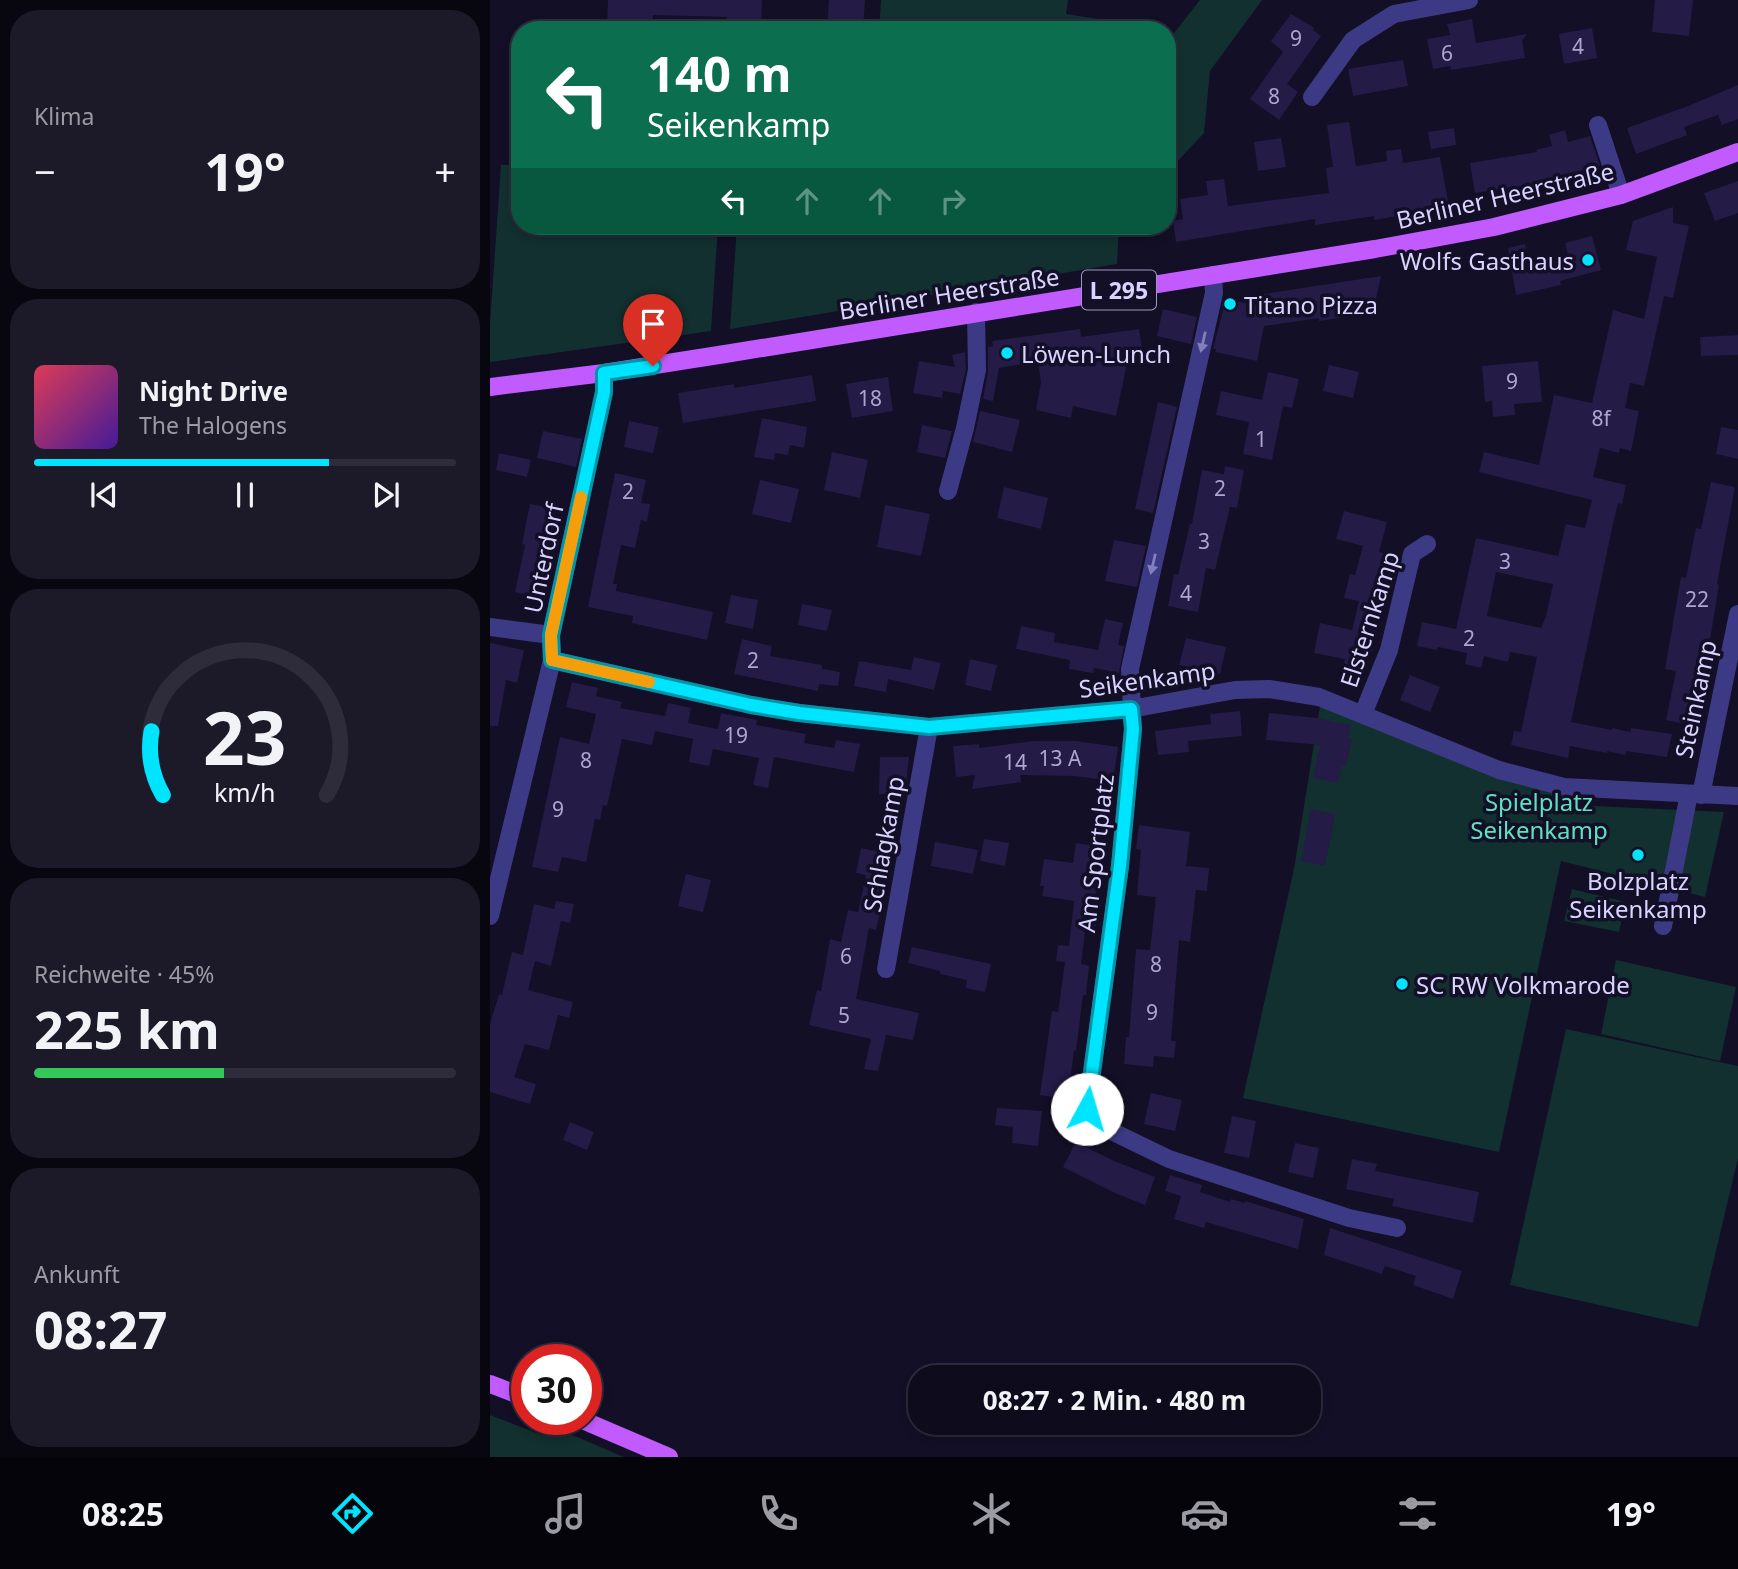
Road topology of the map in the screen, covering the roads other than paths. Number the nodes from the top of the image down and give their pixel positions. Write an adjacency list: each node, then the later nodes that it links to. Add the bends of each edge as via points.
1 (1469, 0): 2 (street, via 1394,14 1353,40)
2 (1312, 97)
3 (1598, 125): 5 (street)
4 (1738, 152): 5 (main road, Berliner Heerstraße / L 295)
5 (1621, 195): 6 (main road, Berliner Heerstraße / L 295, via 1494,227)
6 (1213, 275): 7 (main road, Berliner Heerstraße / L 295); 16 (street, Am Sportplatz, one-way to 16, via 1214,293 1130,669)
7 (976, 312): 8 (main road, Berliner Heerstraße / L 295); 10 (street, via 977,370)
8 (604, 373): 9 (main road, Berliner Heerstraße / L 295); 14 (street, Unterdorf, via 604,392)
9 (490, 387)
10 (948, 491)
11 (1427, 544): 17 (street, Elsternkamp, via 1412,554 1389,650)
12 (1738, 614): 19 (street, Steinkamp)
13 (490, 627): 14 (street)
14 (551, 635): 15 (street, Unterdorf)
15 (552, 660): 18 (street, Seikenkamp, via 751,705); 21 (street, Unterdorf)
16 (1131, 709): 17 (street, Seikenkamp, via 1235,690 1269,689 1319,696); 18 (street, Seikenkamp); 24 (street, Am Sportplatz, via 1120,866 1087,1109 1107,1129 1169,1159 1349,1218)
17 (1363, 714): 19 (street, Seikenkamp, via 1499,770 1564,787)
18 (929, 727): 23 (street, Schlagkamp)
19 (1695, 794): 20 (street, Seikenkamp); 22 (street, Steinkamp)
20 (1738, 796)
21 (490, 916)
22 (1663, 926)
23 (886, 969)
24 (1397, 1228)
25 (490, 1384): 26 (main road)
26 (511, 1392)
27 (602, 1428): 28 (main road)
28 (669, 1457)

